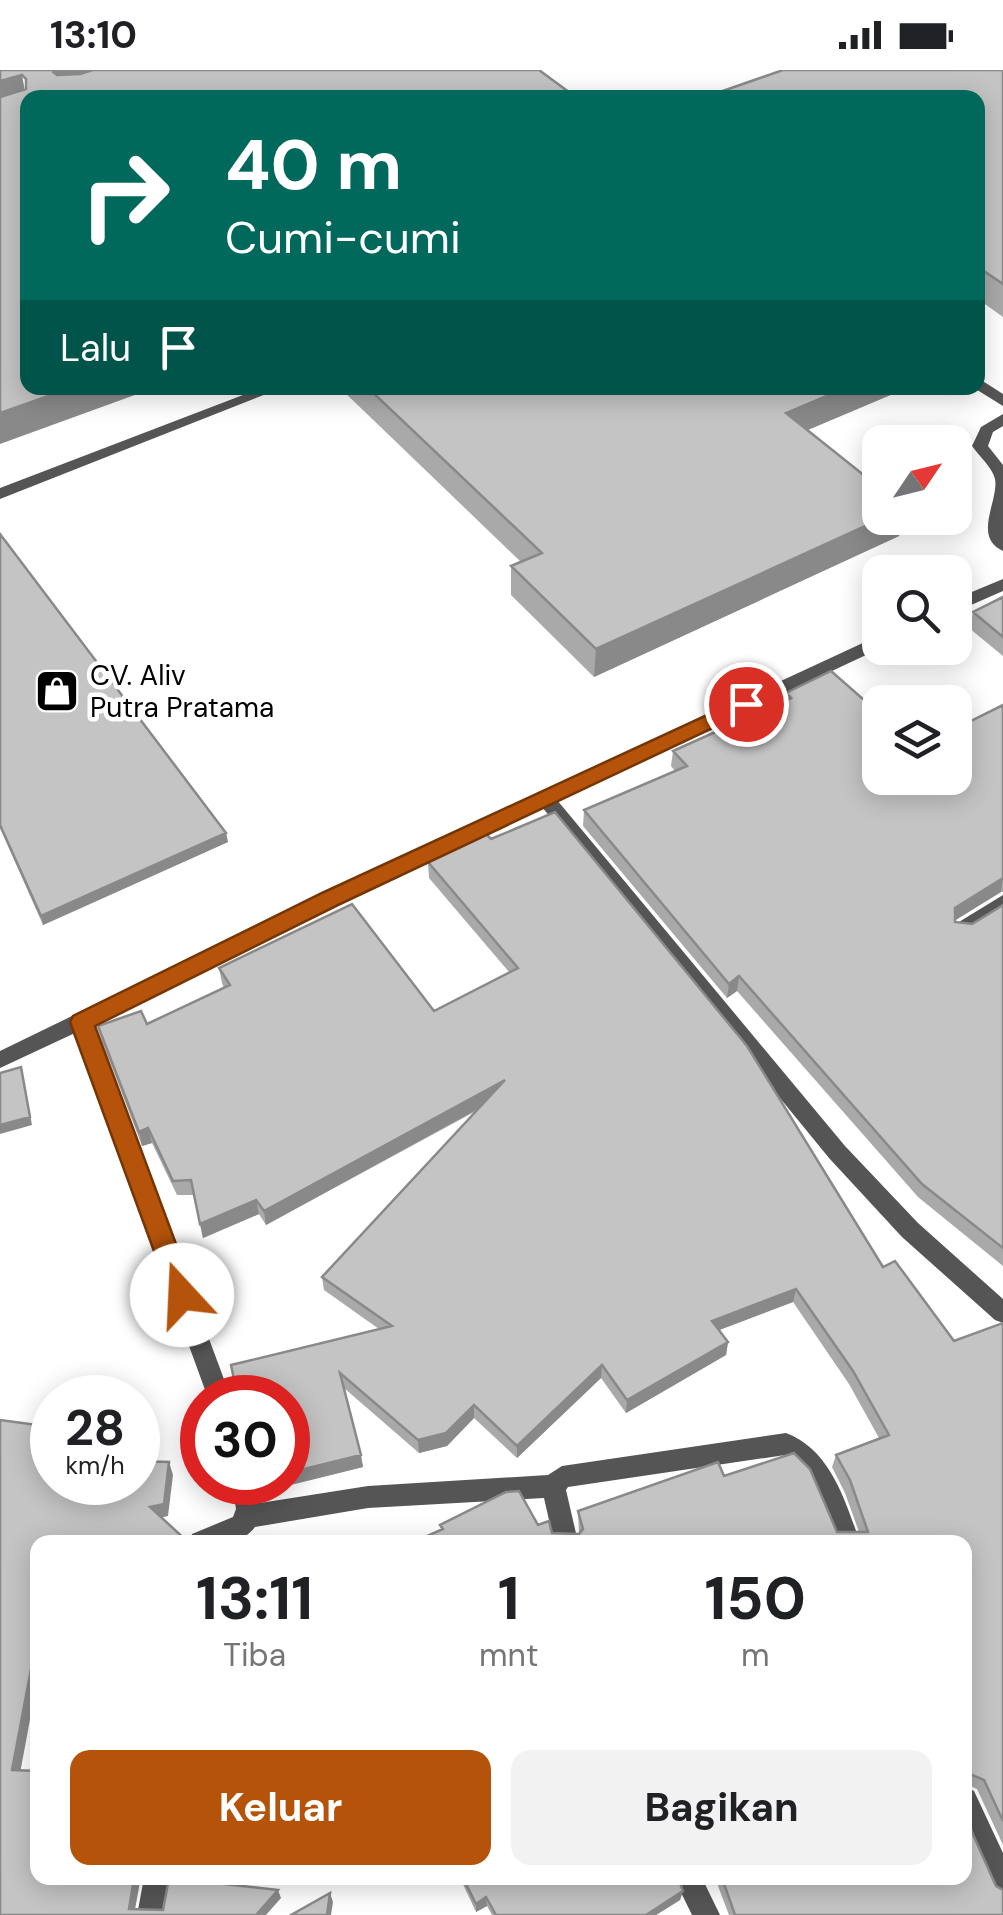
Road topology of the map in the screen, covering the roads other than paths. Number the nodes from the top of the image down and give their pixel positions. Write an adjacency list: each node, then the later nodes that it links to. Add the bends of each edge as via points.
1 (255, 395): 4 (street)
2 (1003, 419): 3 (street, via 986,430 980,446 1002,474)
3 (1003, 486): 5 (street, via 994,513)
4 (0, 494)
5 (1003, 546)
6 (1003, 584): 7 (street)
7 (972, 598)
8 (862, 649): 9 (street)
9 (544, 798): 12 (street); 14 (street, via 837,1152 910,1230)
10 (1003, 902): 11 (street)
11 (961, 930)
12 (82, 1022): 13 (street); 15 (street)
13 (0, 1060)
14 (1003, 1313)
15 (212, 1375)
16 (552, 1486): 18 (street, via 368,1497); 20 (street); 21 (street, via 562,1477 786,1444 811,1462)
17 (247, 1505): 18 (street)
18 (249, 1516): 19 (street)
19 (223, 1535)
20 (564, 1535)
21 (845, 1535)
22 (972, 1815): 23 (street)
23 (1003, 1883)
24 (156, 1885): 26 (street)
25 (691, 1885): 27 (street)
26 (150, 1915)
27 (706, 1915)

